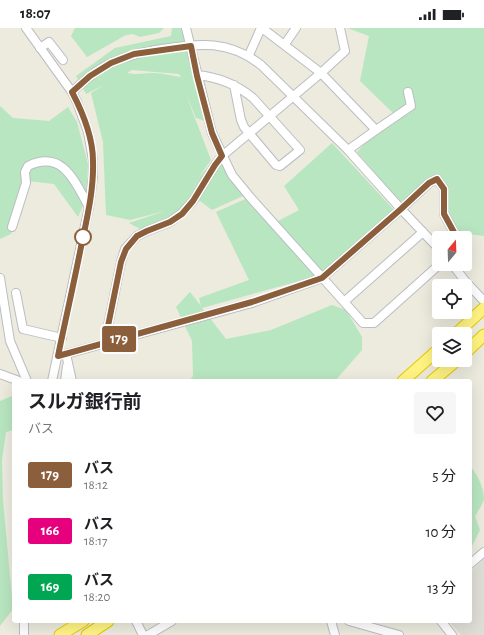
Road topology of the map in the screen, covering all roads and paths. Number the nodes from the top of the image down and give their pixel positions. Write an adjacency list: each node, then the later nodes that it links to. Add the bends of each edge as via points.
1 (26, 28): 8 (street)
2 (186, 28): 7 (street)
3 (262, 28): 6 (street); 9 (street)
4 (296, 28): 6 (street)
5 (340, 28): 11 (street, via 345,51)
6 (285, 44): 11 (street)
7 (191, 46): 9 (street, via 207,44 234,49); 12 (street); 14 (street, via 134,54 111,63 90,76)
8 (40, 48): 10 (street, via 49,42); 14 (street)
9 (249, 55): 16 (street)
10 (63, 60)
11 (321, 74): 16 (street); 18 (street)
12 (197, 76): 13 (street, via 210,76); 21 (street, via 212,133)
13 (234, 85): 17 (street, via 253,98); 19 (street, via 241,120)
14 (72, 92): 22 (street, via 88,132 93,160)
15 (408, 92): 18 (street, via 411,106)
16 (293, 97): 17 (street); 20 (street)
17 (270, 117): 19 (street); 19 (street, via 300,150 280,166 276,165)
18 (376, 130): 20 (street)
19 (250, 135): 21 (street)
20 (348, 150): 23 (street)
21 (222, 156): 31 (street, via 232,175 250,197); 39 (street, via 182,214 137,236 126,249 108,326)
22 (90, 206): 24 (street, via 66,168 50,162 35,162 28,166 25,172 26,183); 38 (street)
23 (401, 209): 25 (street, via 429,183 437,179 444,189 444,214); 26 (street); 31 (street)
24 (12, 227)
25 (453, 231)
26 (422, 232): 27 (street); 33 (street)
27 (432, 242)
28 (432, 271): 33 (street, via 374,323 363,322)
29 (457, 271): 34 (street)
30 (0, 278): 46 (street, via 10,341)
31 (322, 278): 33 (street); 39 (street, via 252,302)
32 (16, 293): 38 (street, via 23,329)
33 (344, 301)
34 (484, 301)
35 (484, 308): 36 (highway)
36 (464, 327)
37 (484, 335): 40 (highway)
38 (62, 338): 41 (street)
39 (112, 341): 41 (street)
40 (472, 346)
41 (62, 355): 47 (street); 48 (street, via 67,365); 49 (street)
42 (432, 355): 50 (highway)
43 (449, 367): 51 (highway)
44 (0, 374): 45 (street)
45 (14, 379)
46 (26, 379)
47 (53, 379)
48 (65, 379)
49 (71, 379)
50 (405, 379)
51 (434, 379)
52 (484, 552): 53 (street)
53 (472, 562)
54 (80, 623): 62 (highway)
55 (105, 623): 63 (highway)
56 (137, 623): 61 (street)
57 (168, 623): 61 (street)
58 (332, 623): 64 (street)
59 (357, 623): 65 (street)
60 (443, 623): 66 (street)
61 (144, 634)
62 (60, 635)
63 (87, 635)
64 (335, 635)
65 (399, 635)
66 (452, 635)

